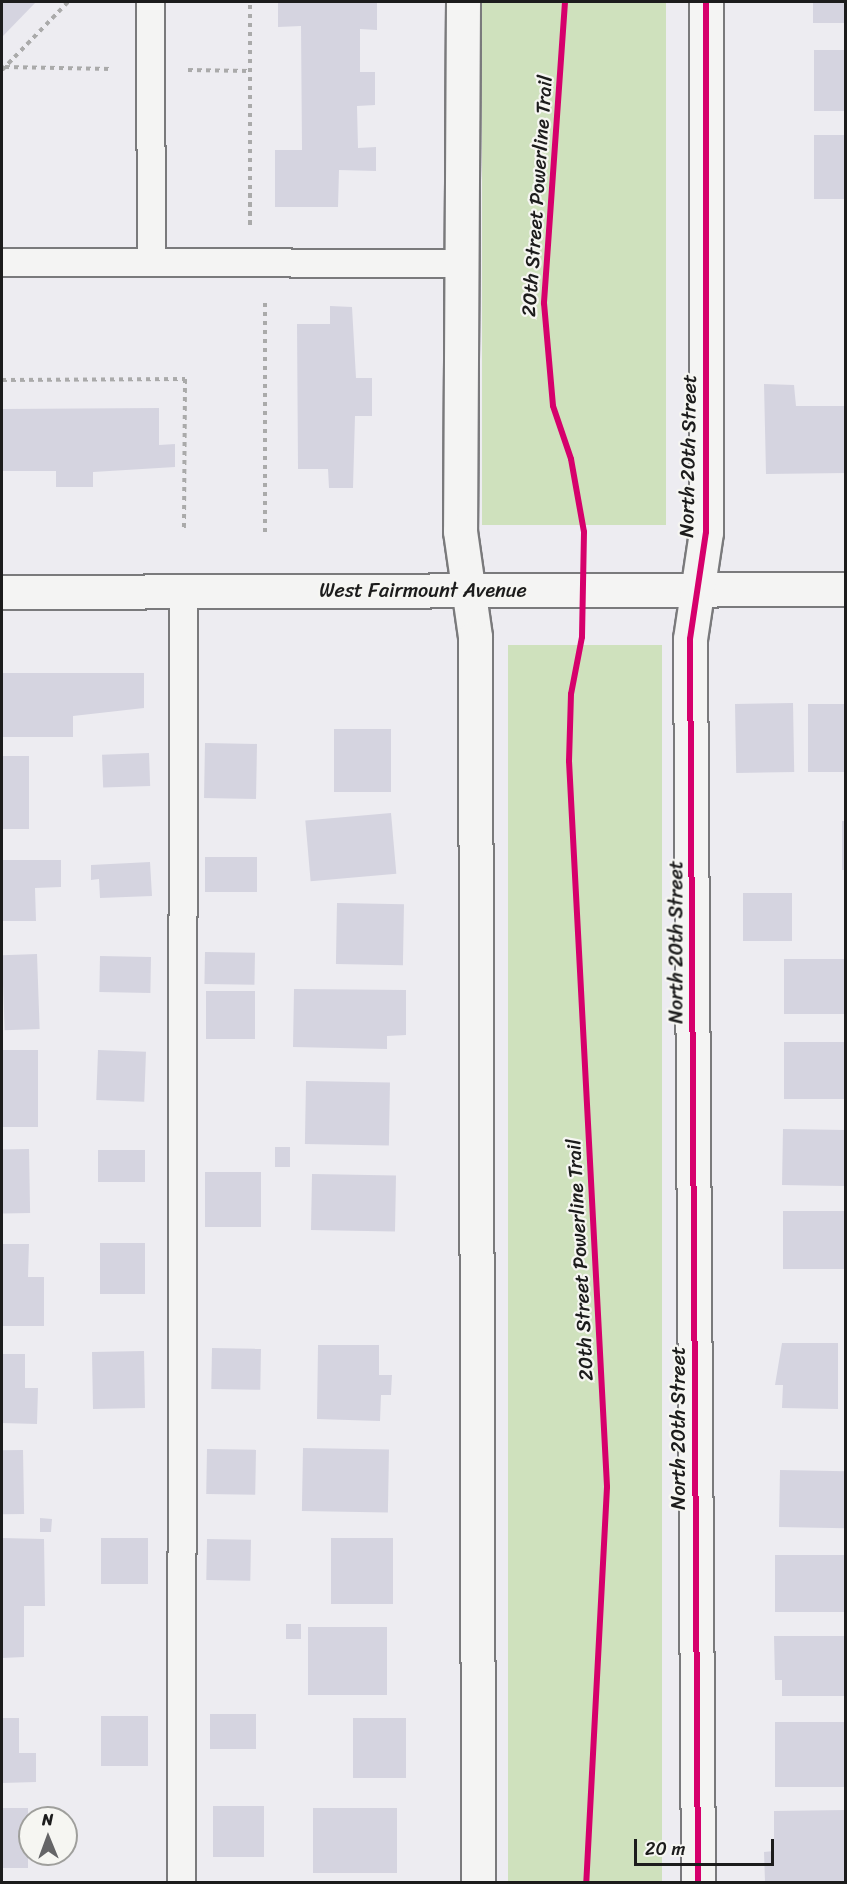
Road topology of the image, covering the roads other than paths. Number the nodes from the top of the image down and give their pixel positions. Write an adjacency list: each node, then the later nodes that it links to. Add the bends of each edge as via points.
1 (150, 2): 5 (lane)
2 (463, 2): 6 (street)
3 (706, 2): 9 (street, North 20th Street, via 706,532)
4 (2, 262): 5 (lane)
5 (151, 262): 6 (lane)
6 (464, 262): 8 (street, via 460,531)
7 (846, 589): 9 (street, West Fairmount Avenue)
8 (470, 590): 9 (street, West Fairmount Avenue); 10 (street, West Fairmount Avenue); 13 (street)
9 (697, 590): 14 (street, North 20th Street, via 690,651)
10 (183, 591): 11 (street, West Fairmount Avenue); 12 (lane)
11 (2, 592)
12 (180, 1882)
13 (478, 1882)
14 (698, 1882)

